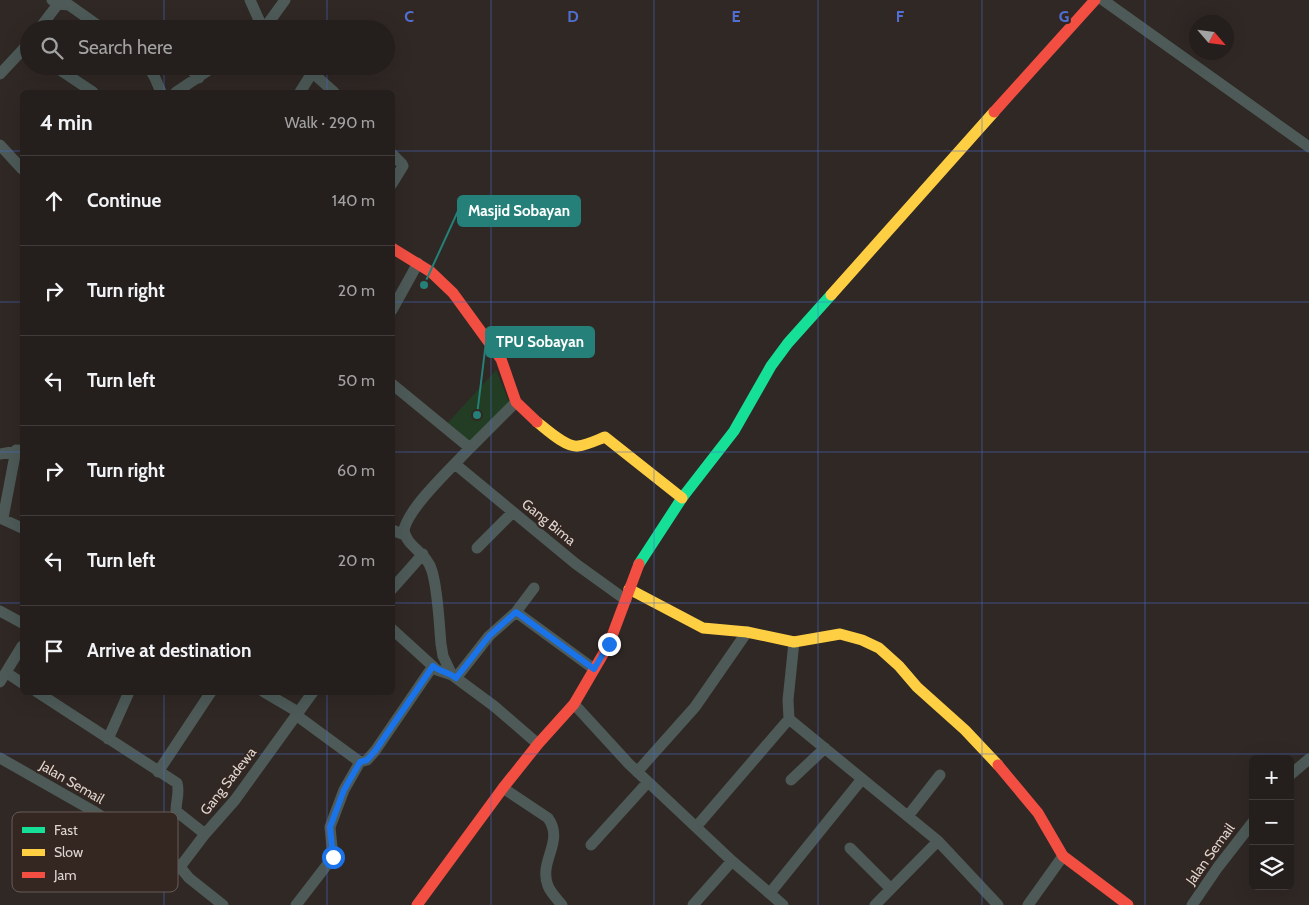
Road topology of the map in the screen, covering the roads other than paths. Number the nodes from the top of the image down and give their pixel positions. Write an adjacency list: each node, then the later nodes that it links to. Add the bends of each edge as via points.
1 (250, 0): 8 (street)
2 (285, 0): 9 (street)
3 (1095, 0): 38 (street, via 797,331 771,366 734,431)
4 (1102, 0): 25 (street)
5 (64, 2): 6 (street); 7 (street)
6 (47, 20)
7 (90, 20)
8 (260, 20)
9 (271, 20)
10 (20, 53): 11 (street)
11 (0, 74)
12 (68, 75): 19 (street)
13 (153, 75): 20 (street)
14 (196, 75): 18 (street)
15 (203, 75): 18 (street)
16 (306, 75): 22 (street)
17 (314, 75): 23 (street)
18 (199, 78): 21 (street)
19 (90, 90)
20 (160, 90)
21 (179, 90)
22 (301, 90)
23 (332, 90)
24 (0, 145): 27 (street)
25 (1309, 147)
26 (395, 157): 28 (street, via 402,164)
27 (20, 167)
28 (395, 180)
29 (395, 250): 30 (street)
30 (418, 263): 31 (street); 33 (street, via 453,293 492,346 501,359)
31 (395, 305)
32 (395, 386): 34 (street)
33 (516, 402): 34 (street); 38 (street, via 568,444 579,446 601,437 608,438)
34 (470, 448): 37 (street)
35 (19, 450): 36 (street); 40 (street)
36 (0, 454)
37 (455, 464): 39 (street, Gang Bima); 43 (street, via 411,515)
38 (682, 498): 48 (street, via 640,560)
39 (513, 512): 44 (street); 48 (street, Gang Bima, via 576,564)
40 (1, 517): 41 (street)
41 (20, 527)
42 (395, 531): 43 (street)
43 (404, 535): 45 (street)
44 (477, 548)
45 (423, 554): 46 (street); 57 (street, via 432,571 447,667)
46 (395, 586)
47 (534, 588): 50 (street)
48 (628, 595): 53 (street, via 703,628); 56 (street, via 609,644)
49 (0, 611): 51 (street)
50 (516, 612): 56 (street); 57 (street)
51 (20, 622)
52 (395, 631): 57 (street)
53 (747, 632): 54 (street); 75 (street, via 695,707)
54 (794, 642): 67 (street); 92 (street, via 840,634 879,648 966,730 1012,779 1038,813)
55 (20, 649): 58 (street)
56 (594, 669): 65 (street)
57 (445, 672): 69 (street, via 494,706); 73 (street, via 367,760)
58 (3, 677): 59 (street)
59 (20, 682)
60 (42, 695): 68 (street)
61 (128, 695): 68 (street)
62 (209, 695): 74 (street)
63 (268, 695): 66 (street)
64 (311, 695): 66 (street, Gang Sadewa)
65 (574, 704): 69 (street); 75 (street)
66 (297, 714): 73 (street); 88 (street, Gang Sadewa, via 235,800)
67 (789, 719): 70 (street); 86 (street)
68 (108, 739): 74 (street)
69 (538, 744): 81 (street)
70 (825, 748): 78 (street); 79 (street)
71 (0, 758): 82 (street, Jalan Semail)
72 (1309, 759): 76 (street)
73 (360, 762): 99 (street, via 344,790 330,827 333,857)
74 (158, 772): 83 (street, via 177,783 180,790 176,801)
75 (637, 772): 80 (street)
76 (1294, 772)
77 (940, 775): 85 (street)
78 (862, 779): 85 (street); 96 (street)
79 (791, 780)
80 (648, 782): 86 (street); 90 (street)
81 (503, 788): 100 (street); 101 (street, via 552,824 555,836 547,884)
82 (95, 812)
83 (177, 812)
84 (178, 813): 88 (street)
85 (908, 816): 89 (street)
86 (696, 827): 93 (street)
87 (1249, 827): 107 (street, Jalan Semail)
88 (205, 834): 94 (street, Gang Sadewa)
89 (938, 841): 95 (street); 104 (street)
90 (591, 844)
91 (850, 848): 95 (street)
92 (1062, 856): 105 (street); 106 (street)
93 (732, 861): 96 (street); 102 (street)
94 (180, 867): 98 (street, Jalan Semail)
95 (890, 888): 97 (street)
96 (770, 893): 103 (street)
97 (882, 902)
98 (222, 905)
99 (296, 905)
100 (417, 905)
101 (562, 905)
102 (693, 905)
103 (782, 905)
104 (998, 905)
105 (1028, 905)
106 (1128, 905)
107 (1192, 905)

